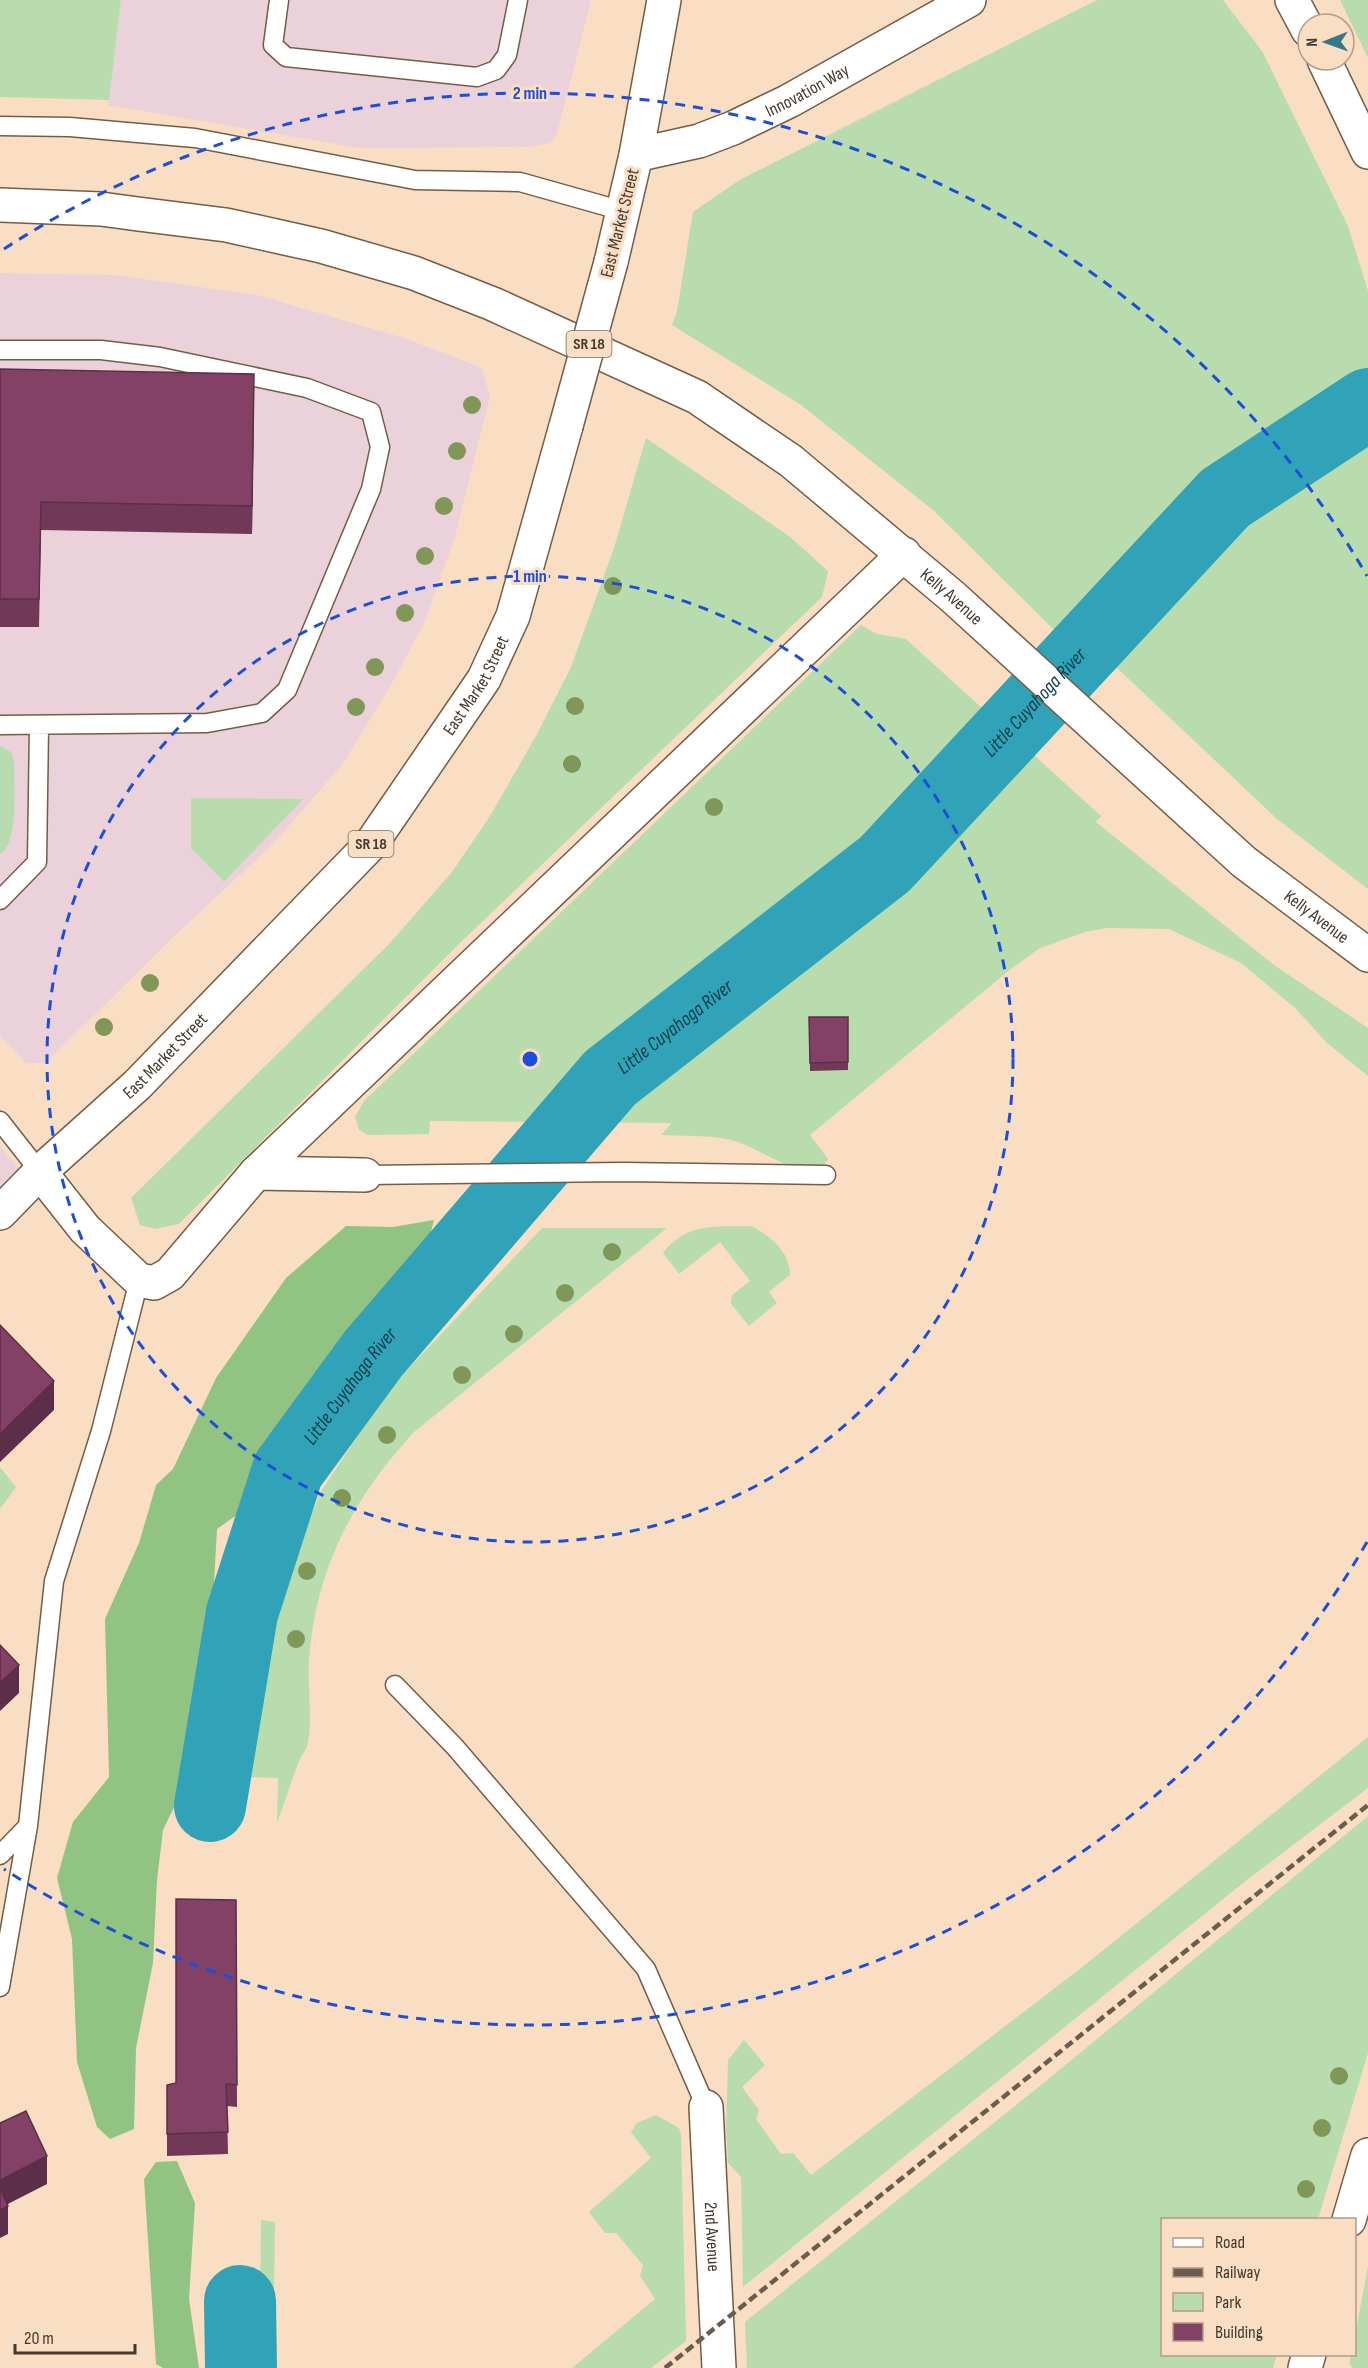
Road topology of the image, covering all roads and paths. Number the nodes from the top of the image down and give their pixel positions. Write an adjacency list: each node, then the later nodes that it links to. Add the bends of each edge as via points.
1 (279, 0): 2 (lane, via 273,45 286,57 477,77 496,70 507,55)
2 (518, 0)
3 (663, 0): 8 (street, East Market Street / SR 18)
4 (969, 0): 8 (street, Innovation Way, via 734,128 699,141)
5 (1330, 72): 7 (street)
6 (0, 126): 10 (lane, via 70,127 195,138 415,180 520,182)
7 (1368, 152)
8 (636, 155): 10 (street, East Market Street / SR 18)
9 (0, 205): 12 (street, Kelly Avenue, via 101,209 226,225 414,273 493,304 697,397 791,460)
10 (623, 211): 18 (street, East Market Street / SR 18, bridge, via 513,616 489,668 371,844 137,1085)
11 (0, 351): 14 (lane, via 101,350 160,357 307,388 371,412 380,447 371,489 287,690 262,713 207,723)
12 (904, 555): 16 (street, Kelly Avenue, via 1244,862); 19 (street)
13 (0, 725): 14 (lane)
14 (39, 726): 15 (lane, via 37,862)
15 (0, 900)
16 (1368, 955)
17 (0, 1121): 18 (lane)
18 (40, 1172): 22 (street, East Market Street / SR 18); 23 (street, via 85,1229)
19 (256, 1173): 20 (street); 23 (street, via 170,1274 154,1283)
20 (365, 1175): 21 (lane)
21 (826, 1175)
22 (0, 1213)
23 (139, 1280): 25 (lane, via 101,1431 54,1581)
24 (395, 1685): 28 (lane, via 455,1747 646,1969)
25 (28, 1826): 26 (lane); 27 (lane)
26 (0, 1855)
27 (0, 1987)
28 (706, 2107): 31 (street, 2nd Avenue)
29 (1368, 2155): 30 (street)
30 (1350, 2218)
31 (719, 2368)

